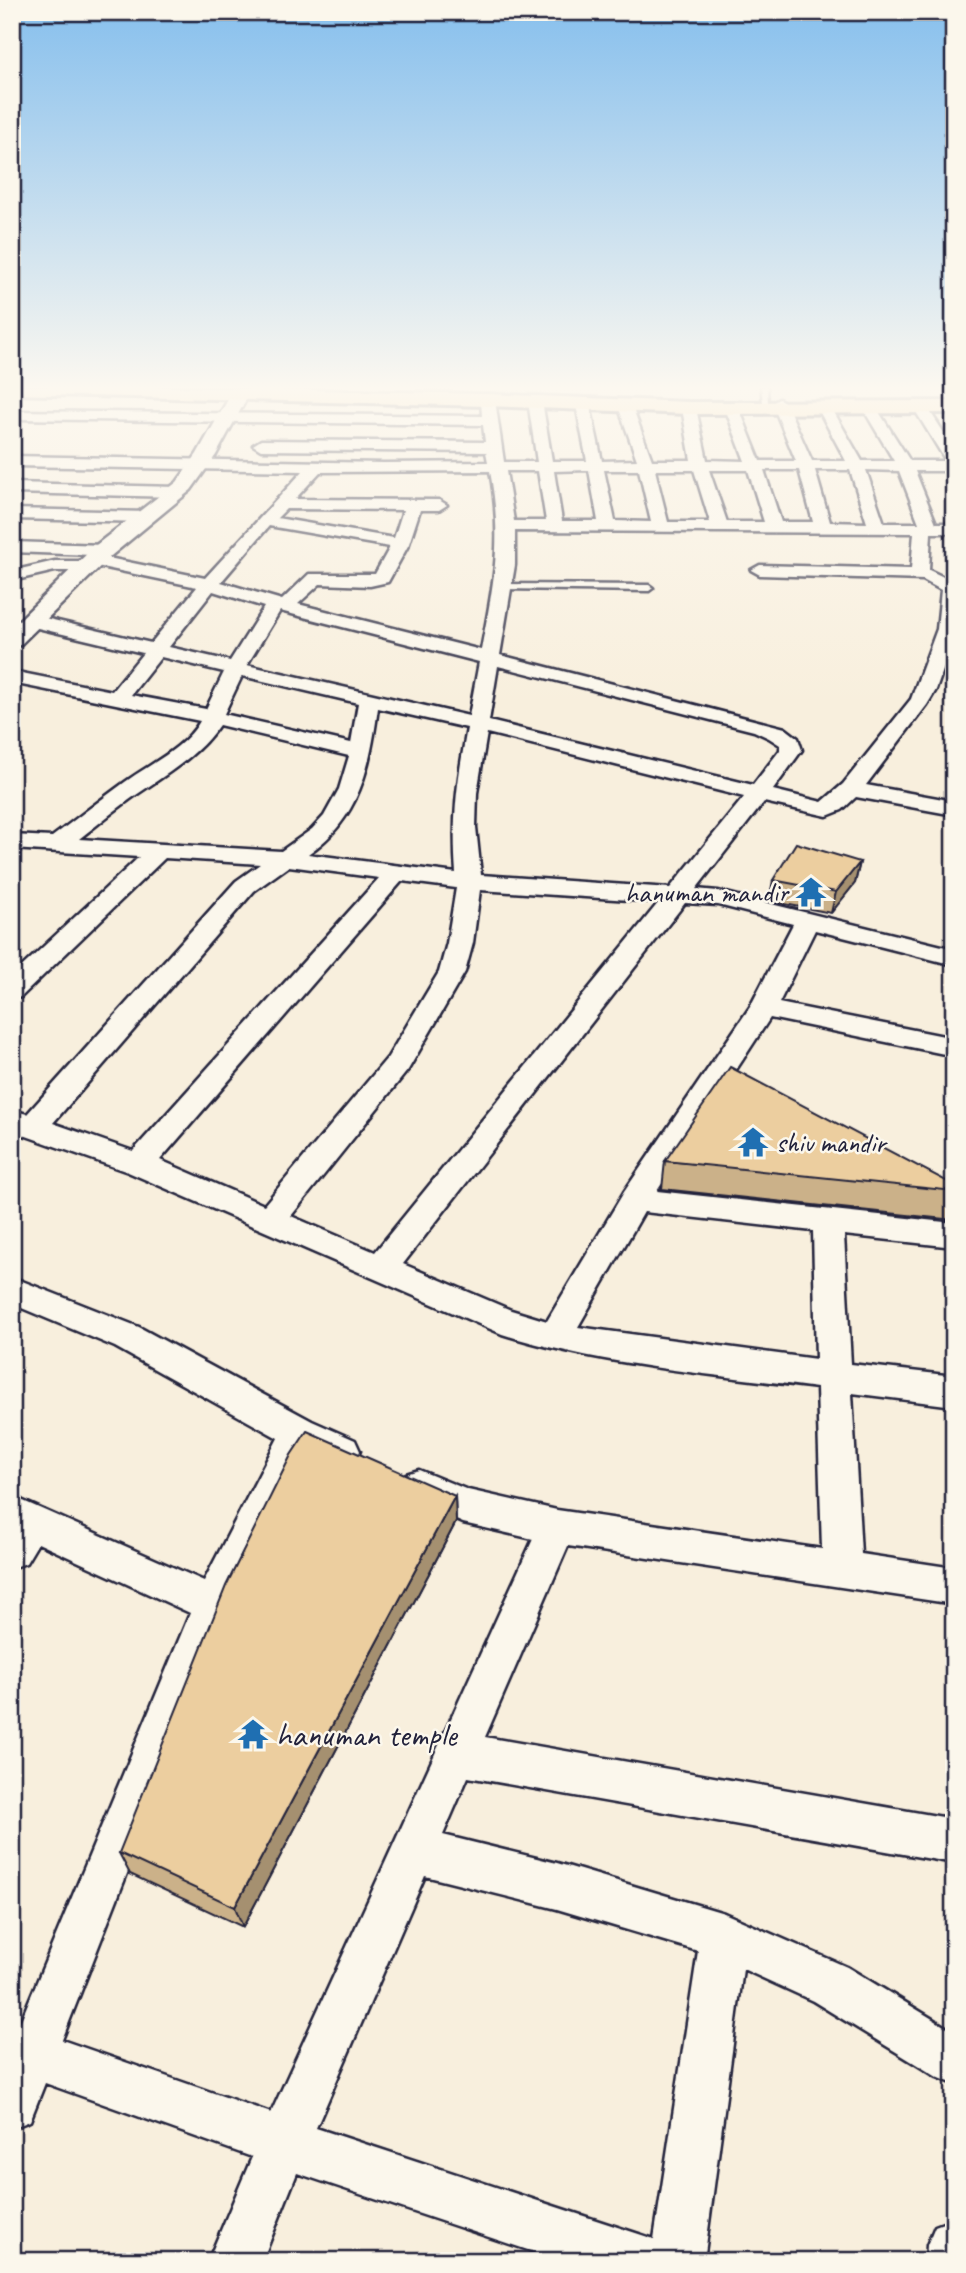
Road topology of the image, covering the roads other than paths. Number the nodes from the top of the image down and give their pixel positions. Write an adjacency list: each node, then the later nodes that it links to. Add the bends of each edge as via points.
1 (177, 492): 16 (street)
2 (294, 492): 12 (street)
3 (502, 492): 18 (street)
4 (549, 492): 19 (street)
5 (602, 492): 20 (street)
6 (652, 492): 23 (street)
7 (709, 492): 21 (street)
8 (763, 492): 22 (street)
9 (813, 492): 24 (street)
10 (865, 492): 25 (street)
11 (914, 492): 26 (street)
12 (283, 504): 13 (street); 17 (street)
13 (413, 505): 14 (street); 28 (street)
14 (439, 505)
15 (12, 514): 16 (street)
16 (148, 517): 31 (street)
17 (267, 520): 28 (street); 34 (street)
18 (505, 526): 19 (street); 35 (street)
19 (555, 527): 20 (street)
20 (608, 527): 23 (street)
21 (720, 527): 23 (street); 30 (street)
22 (774, 527): 24 (street); 30 (street)
23 (661, 528)
24 (823, 528): 25 (street)
25 (877, 528): 26 (street)
26 (926, 528): 27 (street); 32 (street)
27 (954, 528)
28 (400, 544): 38 (street, via 382,578 315,578)
29 (12, 547): 31 (street)
30 (756, 548): 32 (street); 37 (street)
31 (94, 559): 33 (street); 34 (street); 39 (street)
32 (922, 575): 42 (street, via 946,584 951,591)
33 (12, 576)
34 (209, 584): 38 (street); 41 (street)
35 (502, 587): 36 (lane); 43 (street)
36 (649, 588)
37 (758, 590)
38 (280, 605): 43 (street); 44 (street)
39 (32, 621): 40 (street); 41 (street)
40 (12, 640)
41 (155, 649): 44 (street); 46 (street)
42 (946, 656): 51 (street, via 920,701)
43 (489, 659): 49 (street); 52 (street, via 787,738 791,750)
44 (236, 667): 47 (street); 48 (street)
45 (12, 677): 46 (street)
46 (117, 698): 48 (street)
47 (369, 701): 49 (street); 50 (street)
48 (212, 717): 50 (street); 55 (street, via 200,737 178,756)
49 (480, 725): 52 (street); 59 (street, via 466,793)
50 (360, 752): 57 (street, via 351,791 339,815 319,835)
51 (851, 789): 52 (street, via 829,810); 53 (street)
52 (756, 794): 60 (street)
53 (954, 808)
54 (12, 842): 55 (street)
55 (58, 844): 56 (street)
56 (159, 851): 57 (street); 63 (street)
57 (281, 858): 58 (street); 68 (street, via 245,887)
58 (396, 873): 59 (street); 69 (street)
59 (469, 882): 60 (street); 71 (street, via 452,972 431,1009 398,1063)
60 (678, 894): 61 (street, via 719,898); 74 (street)
61 (807, 921): 62 (street); 64 (street)
62 (954, 957)
63 (12, 991)
64 (762, 1008): 65 (street); 70 (street, via 730,1084)
65 (918, 1041): 66 (street); 67 (street)
66 (954, 1047)
67 (954, 1063)
68 (22, 1124): 69 (street)
69 (139, 1164): 71 (street)
70 (635, 1200): 72 (street); 76 (street)
71 (271, 1219): 74 (street)
72 (828, 1220): 73 (street); 77 (street)
73 (954, 1235)
74 (381, 1268): 76 (street, via 502,1321)
75 (12, 1290): 79 (street, via 127,1338)
76 (555, 1336): 77 (street)
77 (836, 1377): 78 (street); 82 (street)
78 (954, 1391)
79 (299, 1432): 81 (street, via 463,1506); 84 (street)
80 (18, 1528): 84 (street)
81 (557, 1528): 82 (street); 85 (street)
82 (842, 1570): 83 (street)
83 (954, 1586)
84 (213, 1604): 89 (street)
85 (458, 1754): 86 (street); 87 (street)
86 (954, 1842)
87 (415, 1851): 88 (street, via 558,1886); 92 (street)
88 (724, 1936): 90 (street, via 830,1984); 96 (street)
89 (23, 2050): 91 (street); 92 (street)
90 (954, 2060)
91 (12, 2103)
92 (284, 2143): 94 (street); 95 (street)
93 (954, 2245): 97 (street)
94 (235, 2261)
95 (642, 2261)
96 (677, 2261)
97 (953, 2261)

